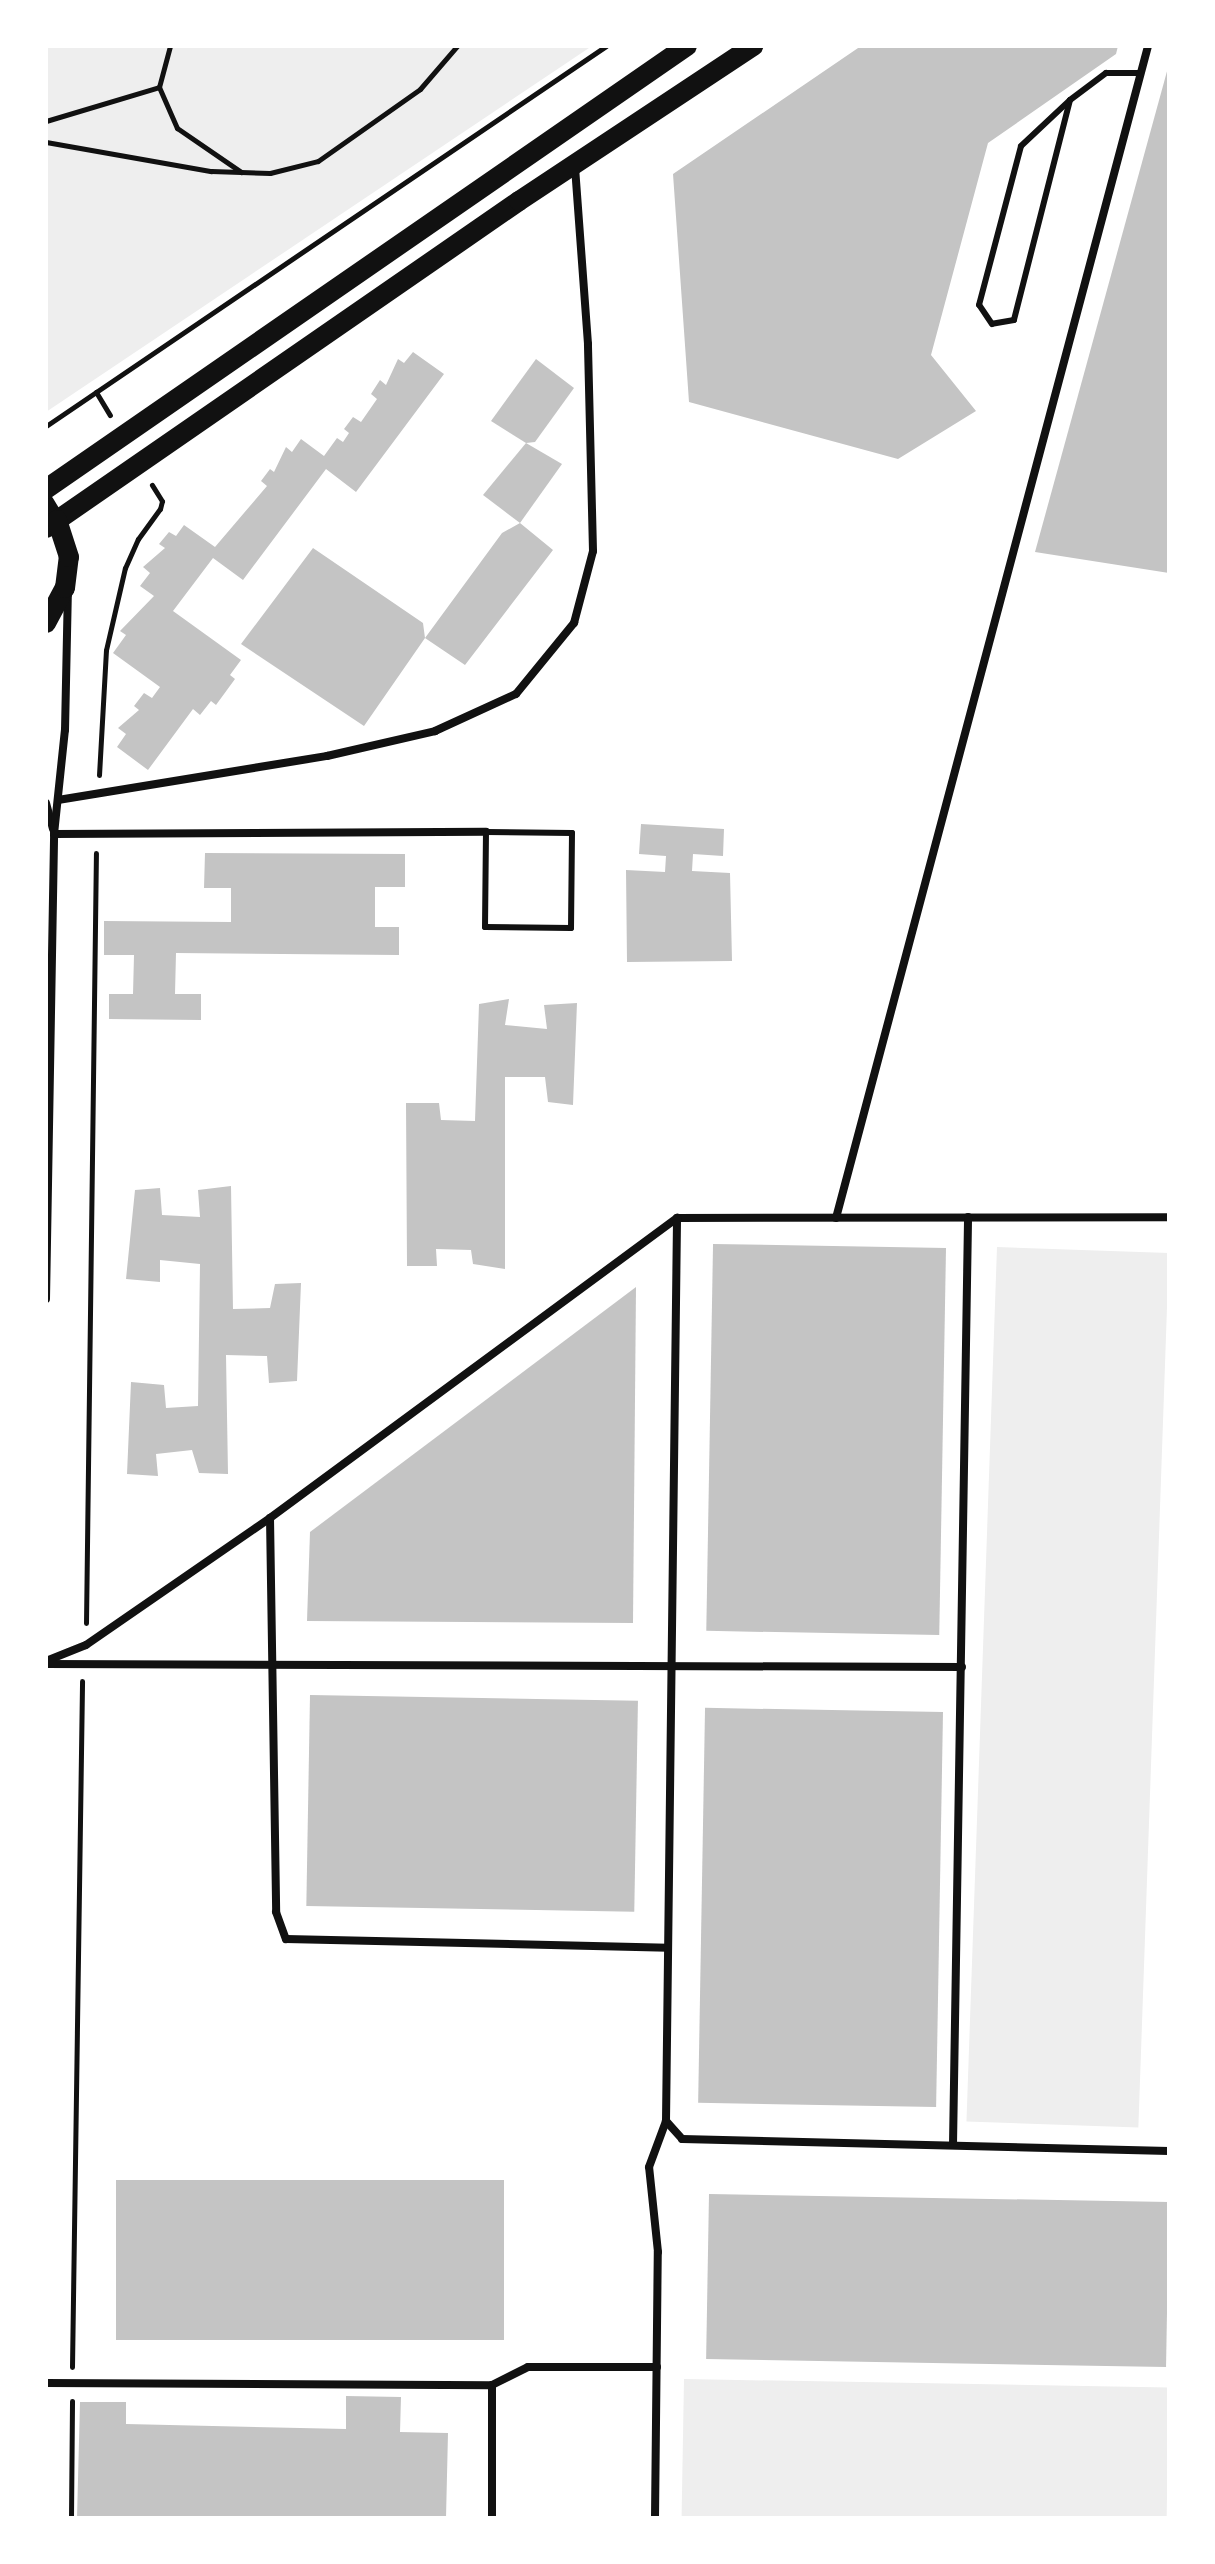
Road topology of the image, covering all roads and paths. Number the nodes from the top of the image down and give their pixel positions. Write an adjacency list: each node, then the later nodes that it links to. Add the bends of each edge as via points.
1 (170, 46): 8 (path)
2 (457, 46): 13 (path, via 420,89 318,161 270,173)
3 (606, 46): 14 (path)
4 (687, 46): 16 (main road)
5 (753, 46): 12 (main road)
6 (1148, 46): 7 (street)
7 (1141, 73): 9 (lane, via 1106,73); 32 (street)
8 (159, 87): 10 (path); 13 (path, via 177,128)
9 (1070, 100): 9 (lane, via 1021,146 979,305 992,324 1014,320)
10 (46, 121)
11 (46, 142): 13 (path)
12 (575, 165): 17 (main road); 23 (street, via 588,344 593,551 574,623 516,694 435,731 327,756)
13 (242, 172)
14 (96, 392): 15 (path); 16 (path)
15 (46, 426)
16 (122, 435): 18 (main road)
17 (140, 463): 20 (main road); 23 (path, via 162,501 138,539 116,603 102,678)
18 (46, 489)
19 (46, 502): 20 (main road)
20 (52, 524): 21 (main road)
21 (69, 557): 22 (main road, via 65,588); 24 (street)
22 (46, 623)
23 (98, 794): 24 (street)
24 (58, 800): 27 (street)
25 (46, 803): 27 (street)
26 (486, 832): 26 (lane, via 485,927 571,928 572,833); 28 (street)
27 (54, 834): 28 (street); 33 (street)
28 (96, 836): 35 (path)
29 (968, 1217): 30 (street); 32 (street); 40 (street)
30 (1169, 1217)
31 (677, 1218): 32 (street); 34 (street); 39 (street)
32 (836, 1218)
33 (46, 1299)
34 (270, 1518): 35 (street); 38 (street)
35 (86, 1645): 36 (street)
36 (46, 1662): 37 (street)
37 (82, 1664): 38 (street); 47 (path)
38 (272, 1665): 39 (street); 41 (street, via 276,1912 286,1939)
39 (674, 1667): 40 (street); 41 (street)
40 (962, 1667): 43 (street)
41 (668, 1948): 42 (street)
42 (666, 2121): 43 (street, via 682,2139); 45 (street, via 649,2167 658,2252)
43 (953, 2145): 44 (street)
44 (1169, 2151)
45 (657, 2367): 48 (street, via 528,2367); 51 (street)
46 (46, 2383): 47 (street)
47 (72, 2383): 48 (street); 49 (path)
48 (492, 2385): 50 (street)
49 (71, 2518)
50 (492, 2518)
51 (655, 2518)

